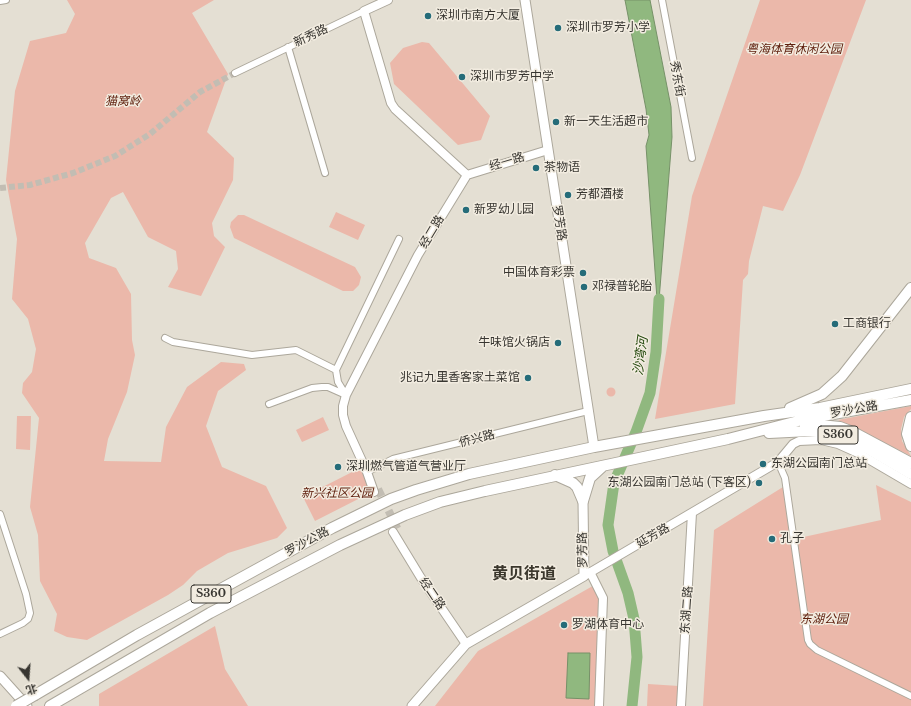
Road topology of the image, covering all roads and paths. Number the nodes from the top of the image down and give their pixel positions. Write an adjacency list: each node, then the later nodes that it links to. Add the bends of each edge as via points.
1 (6, 0): 5 (street)
2 (388, 0): 6 (street, 新秀路)
3 (525, 0): 9 (main road, 罗芳路)
4 (662, 0): 10 (street, 秀东街)
5 (0, 1)
6 (364, 11): 7 (street, 新秀路); 12 (street, via 391,103)
7 (288, 47): 8 (street, 新秀路); 11 (street)
8 (235, 73)
9 (548, 150): 12 (street, 经一路); 23 (main road, 罗芳路)
10 (692, 158)
11 (325, 173)
12 (467, 175): 19 (street, 经二路, via 418,255)
13 (399, 239): 16 (street)
14 (911, 288): 24 (highway, via 832,387 801,404)
15 (165, 338): 16 (street, via 173,342 252,355 296,350)
16 (336, 370): 19 (street, via 338,382)
17 (911, 389): 22 (highway, 罗沙公路 / S360)
18 (911, 394): 22 (highway)
19 (346, 395): 21 (street, via 328,387 312,388); 32 (street, 经二路, via 343,415)
20 (911, 400): 26 (highway, 罗沙公路, via 806,419)
21 (269, 404)
22 (820, 408): 24 (highway, 罗沙公路 / S360)
23 (588, 411): 27 (main road, 罗芳路); 32 (street, 侨兴路, via 393,459)
24 (764, 416): 27 (highway, 罗沙公路 / S360)
25 (911, 417): 28 (highway, via 907,434)
26 (755, 433): 30 (highway, via 810,425 829,425 853,432); 31 (highway, 罗沙公路 / S360); 33 (highway, S360, via 809,431 835,434)
27 (598, 446): 46 (highway, 罗沙公路 / S360, bridge, via 463,476 391,499 202,598)
28 (911, 446)
29 (778, 462): 35 (street, 延芳路, via 793,444 799,441 829,441 858,453); 38 (street, 延芳路); 45 (street, via 785,478 810,644 817,650)
30 (911, 463)
31 (604, 465): 34 (highway, 罗沙公路 / S360); 37 (highway, via 590,478)
32 (367, 472): 36 (street, 经二路)
33 (911, 474)
34 (555, 475): 37 (highway, via 573,483); 48 (highway, 罗沙公路 / S360, via 440,502 370,530 210,612)
35 (911, 484)
36 (376, 490)
37 (583, 501): 41 (main road, 罗芳路)
38 (692, 513): 41 (street, 延芳路); 51 (street, 东湖二路)
39 (0, 514): 42 (street, via 30,613 23,623)
40 (395, 531): 43 (street, 经二路, via 421,578)
41 (587, 574): 43 (main road, 延芳路); 50 (street, via 603,598)
42 (0, 634)
43 (466, 644): 49 (main road, 延芳路)
44 (0, 676): 47 (main road)
45 (911, 696)
46 (15, 706)
47 (27, 706)
48 (50, 706)
49 (412, 706)
50 (599, 706)
51 (681, 706)

